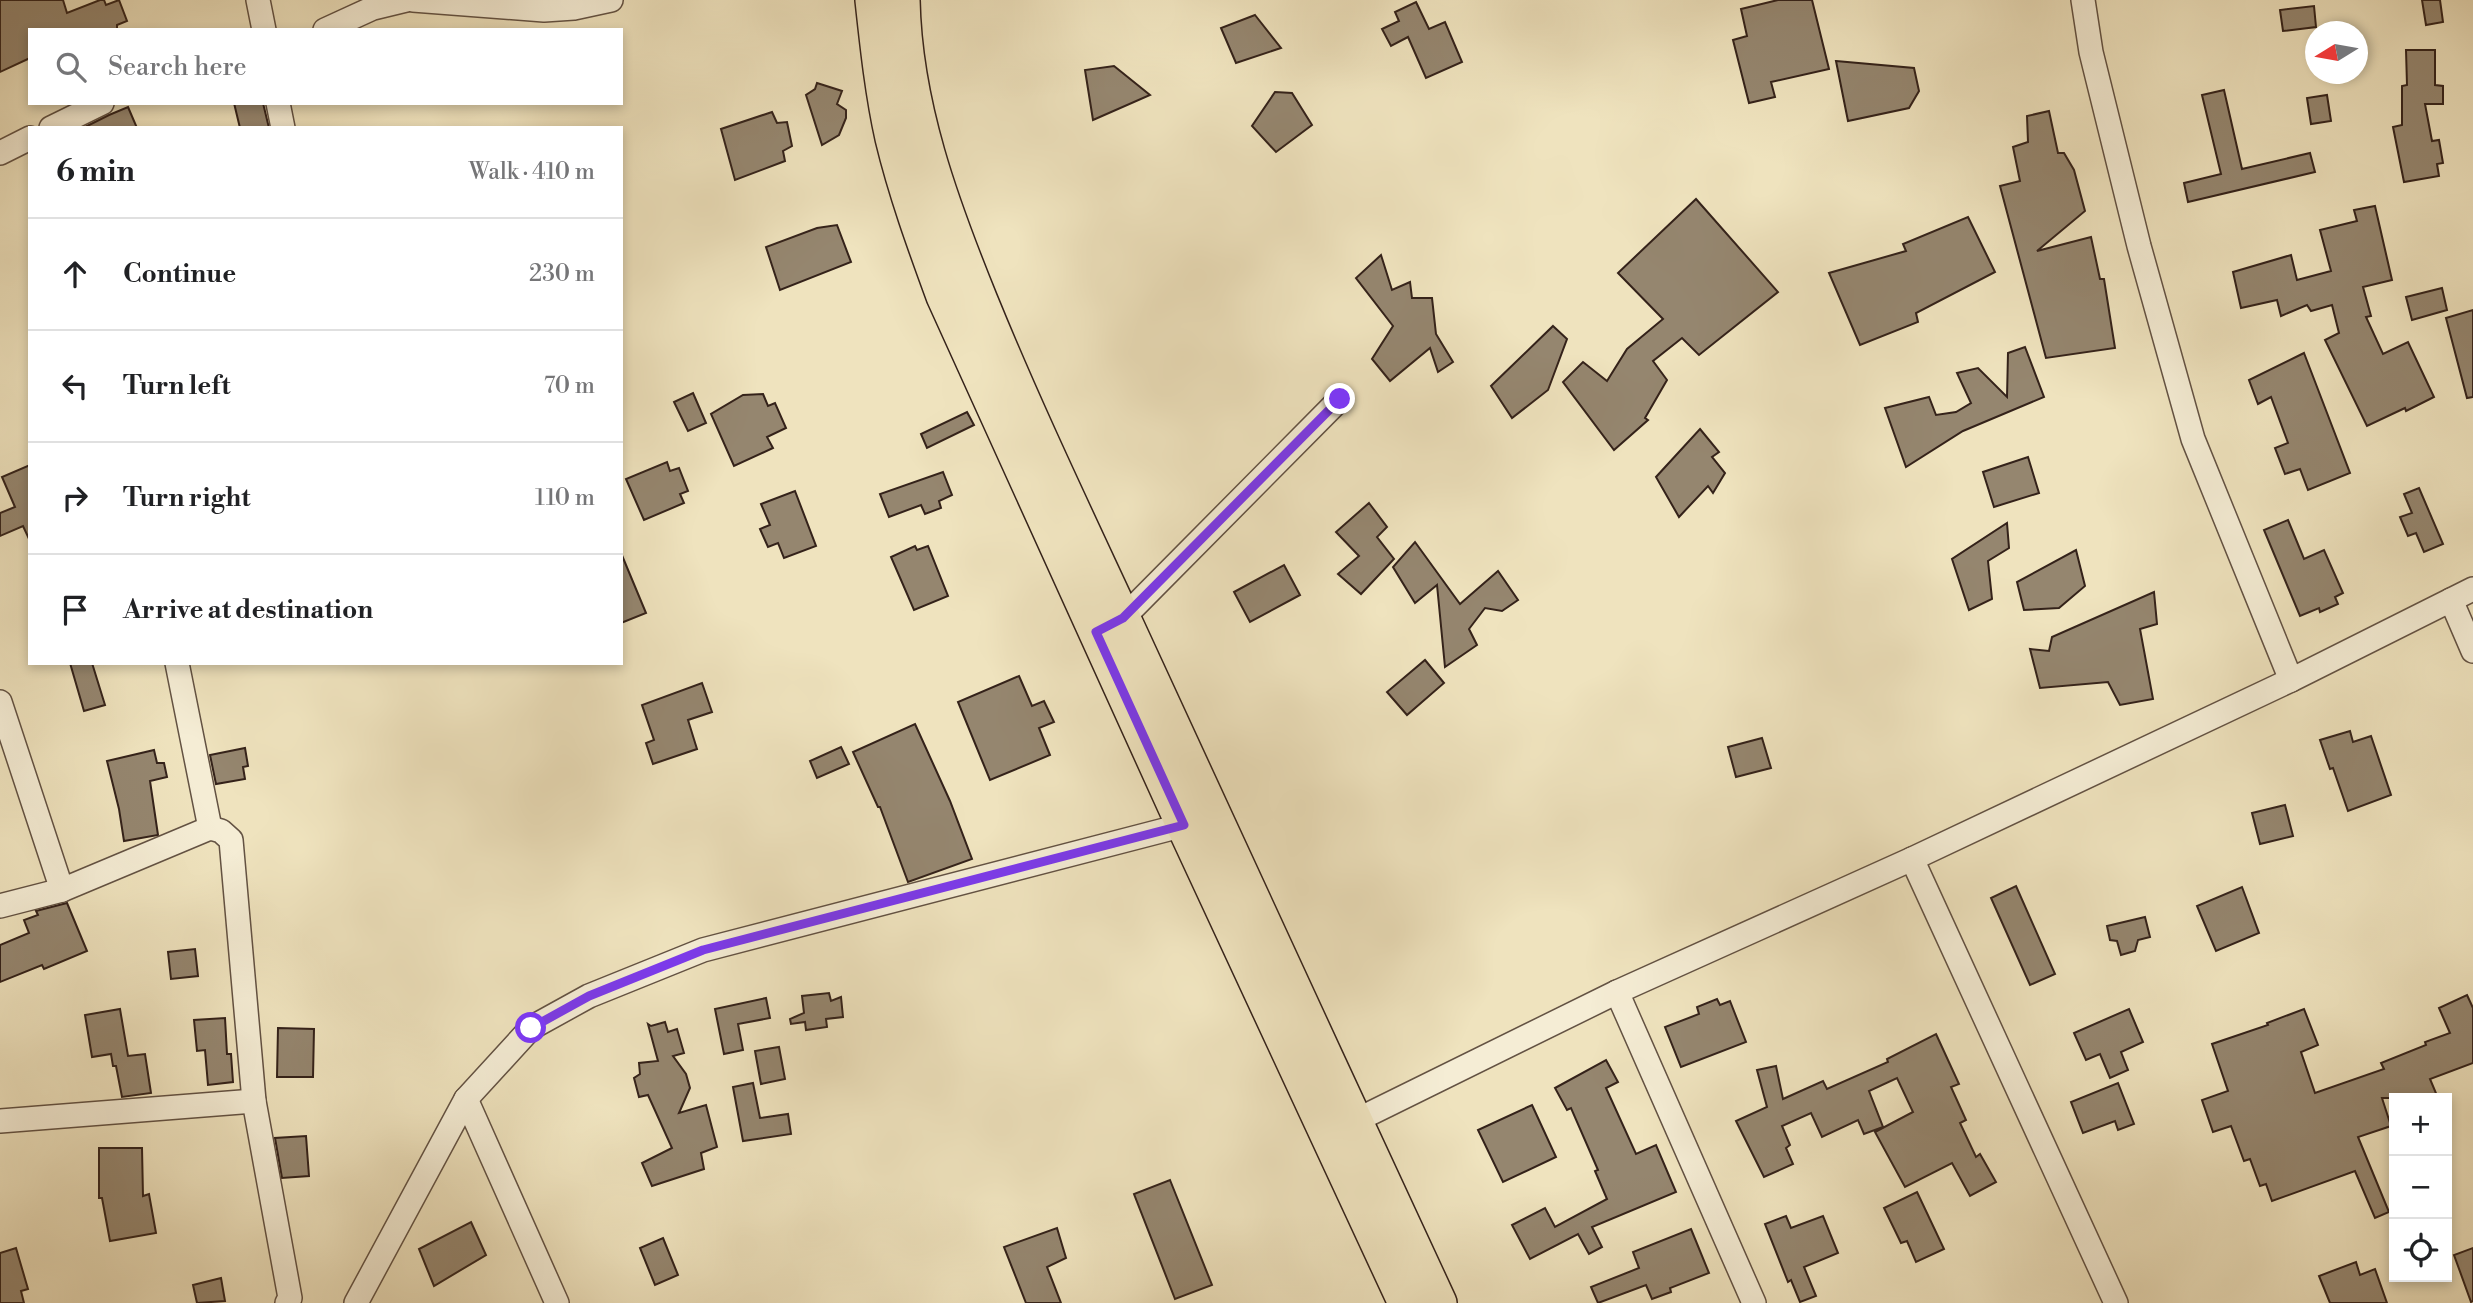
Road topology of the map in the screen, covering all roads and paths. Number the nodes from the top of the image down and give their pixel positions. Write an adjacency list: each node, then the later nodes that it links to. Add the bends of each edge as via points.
1 (258, 0): 8 (street)
2 (406, 0): 9 (street, via 373,8)
3 (413, 0): 4 (street, via 544,10)
4 (611, 0)
5 (873, 0): 19 (main road, via 893,138 944,296)
6 (902, 0): 19 (main road, via 915,104 945,215)
7 (2083, 0): 22 (street, via 2091,52 2139,246 2193,439)
8 (261, 28)
9 (329, 28)
10 (98, 105): 12 (street)
11 (278, 105): 13 (street)
12 (55, 126)
13 (283, 126)
14 (28, 139): 15 (street)
15 (0, 153)
16 (1340, 399): 19 (street)
17 (2473, 589): 18 (street)
18 (2451, 600): 20 (street); 22 (street)
19 (1110, 625): 24 (main road); 33 (main road)
20 (2473, 651)
21 (177, 665): 25 (street)
22 (2291, 680): 26 (street)
23 (0, 702): 27 (street)
24 (1184, 825): 30 (street, via 703,950 589,996 531,1028); 37 (main road)
25 (210, 828): 27 (street); 31 (street, via 231,840)
26 (1912, 859): 29 (street); 40 (street)
27 (62, 890): 28 (street)
28 (0, 906)
29 (1617, 992): 33 (street); 39 (street)
30 (466, 1099): 35 (street); 36 (street)
31 (254, 1101): 32 (street); 34 (street)
32 (0, 1121)
33 (1355, 1121): 38 (main road)
34 (288, 1303)
35 (356, 1303)
36 (557, 1303)
37 (1406, 1303)
38 (1439, 1303)
39 (1754, 1303)
40 (2116, 1303)

